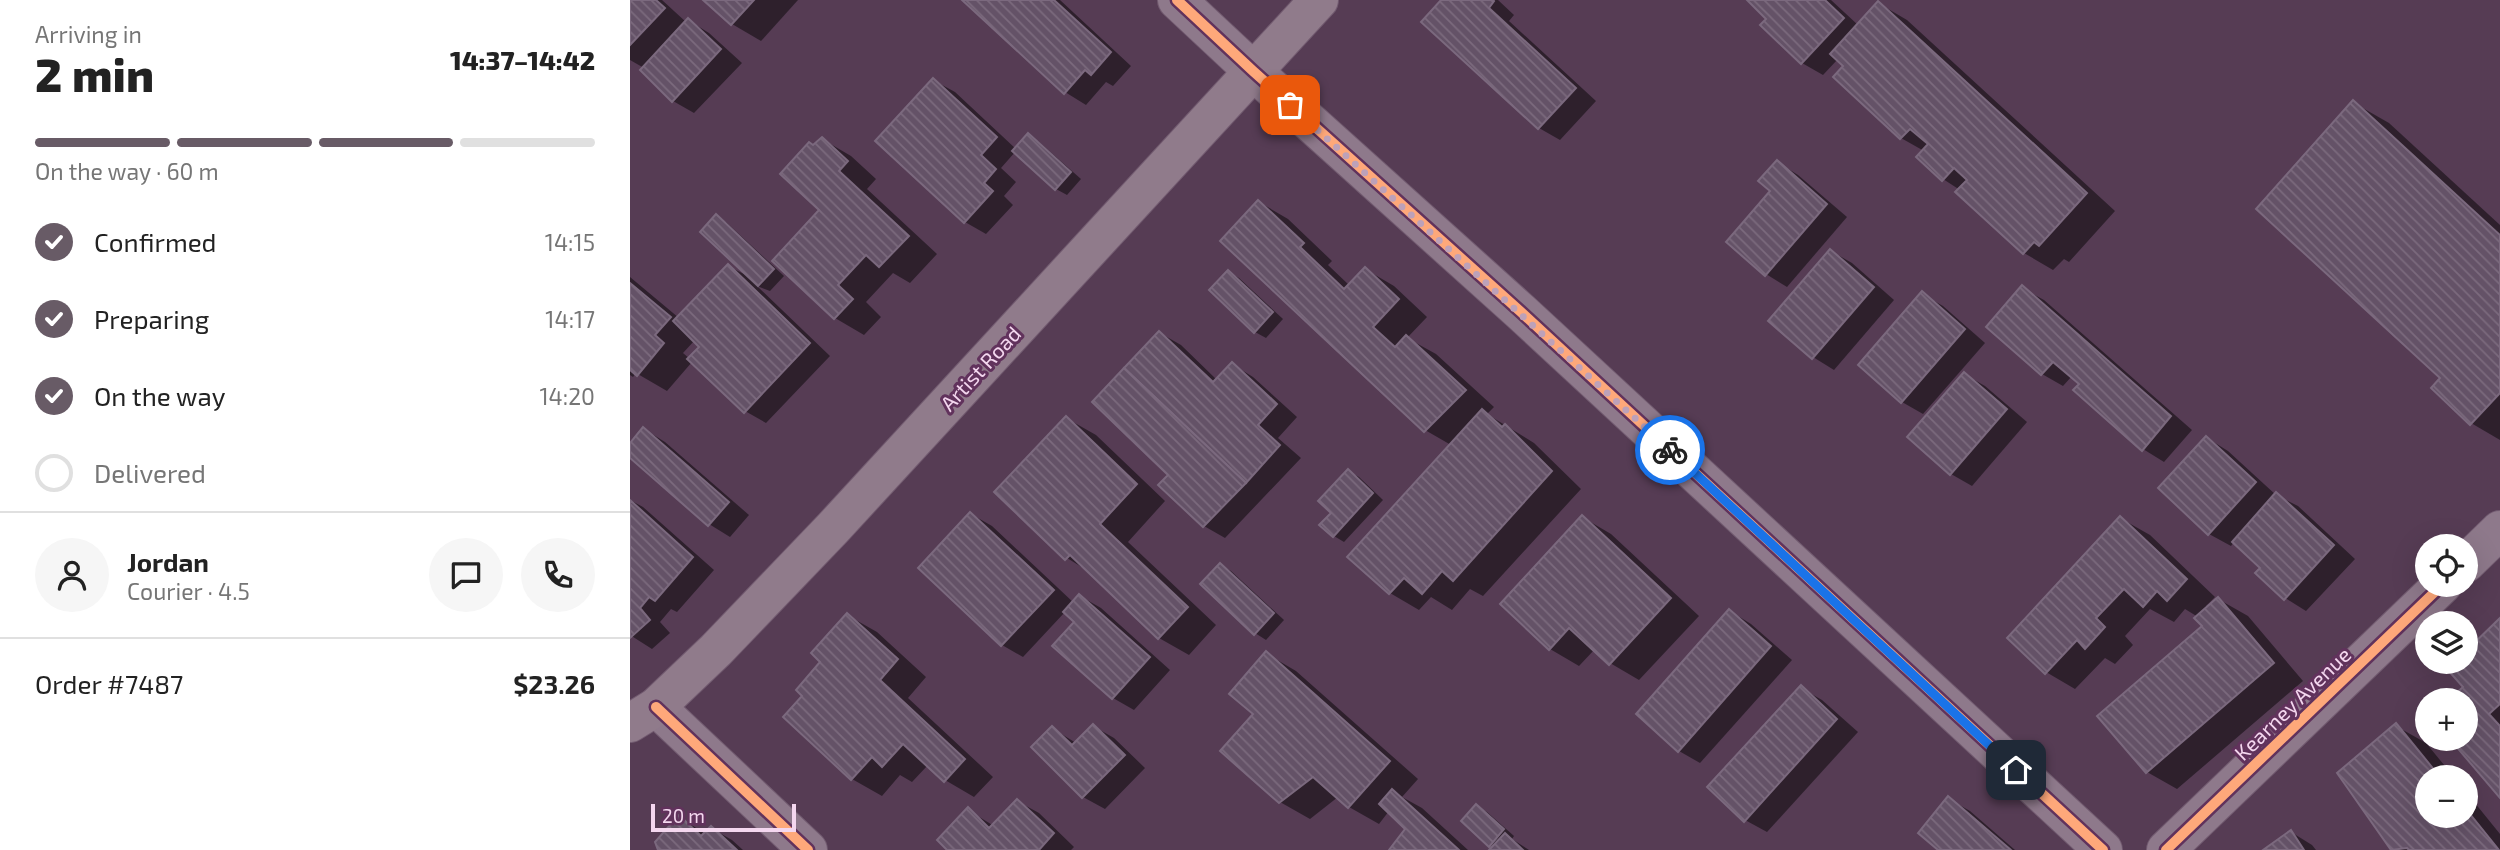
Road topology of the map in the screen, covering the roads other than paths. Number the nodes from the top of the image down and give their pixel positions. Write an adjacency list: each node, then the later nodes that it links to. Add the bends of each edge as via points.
1 (1177, 0): 3 (street)
2 (1319, 0): 3 (main road, Artist Road)
3 (1253, 71): 7 (main road, Artist Road, via 833,528 716,650); 9 (street)
4 (2500, 530): 5 (street)
5 (2478, 551)
6 (2429, 597): 10 (street, Kearney Avenue)
7 (643, 715): 8 (street)
8 (808, 850)
9 (2103, 850)
10 (2166, 850)

